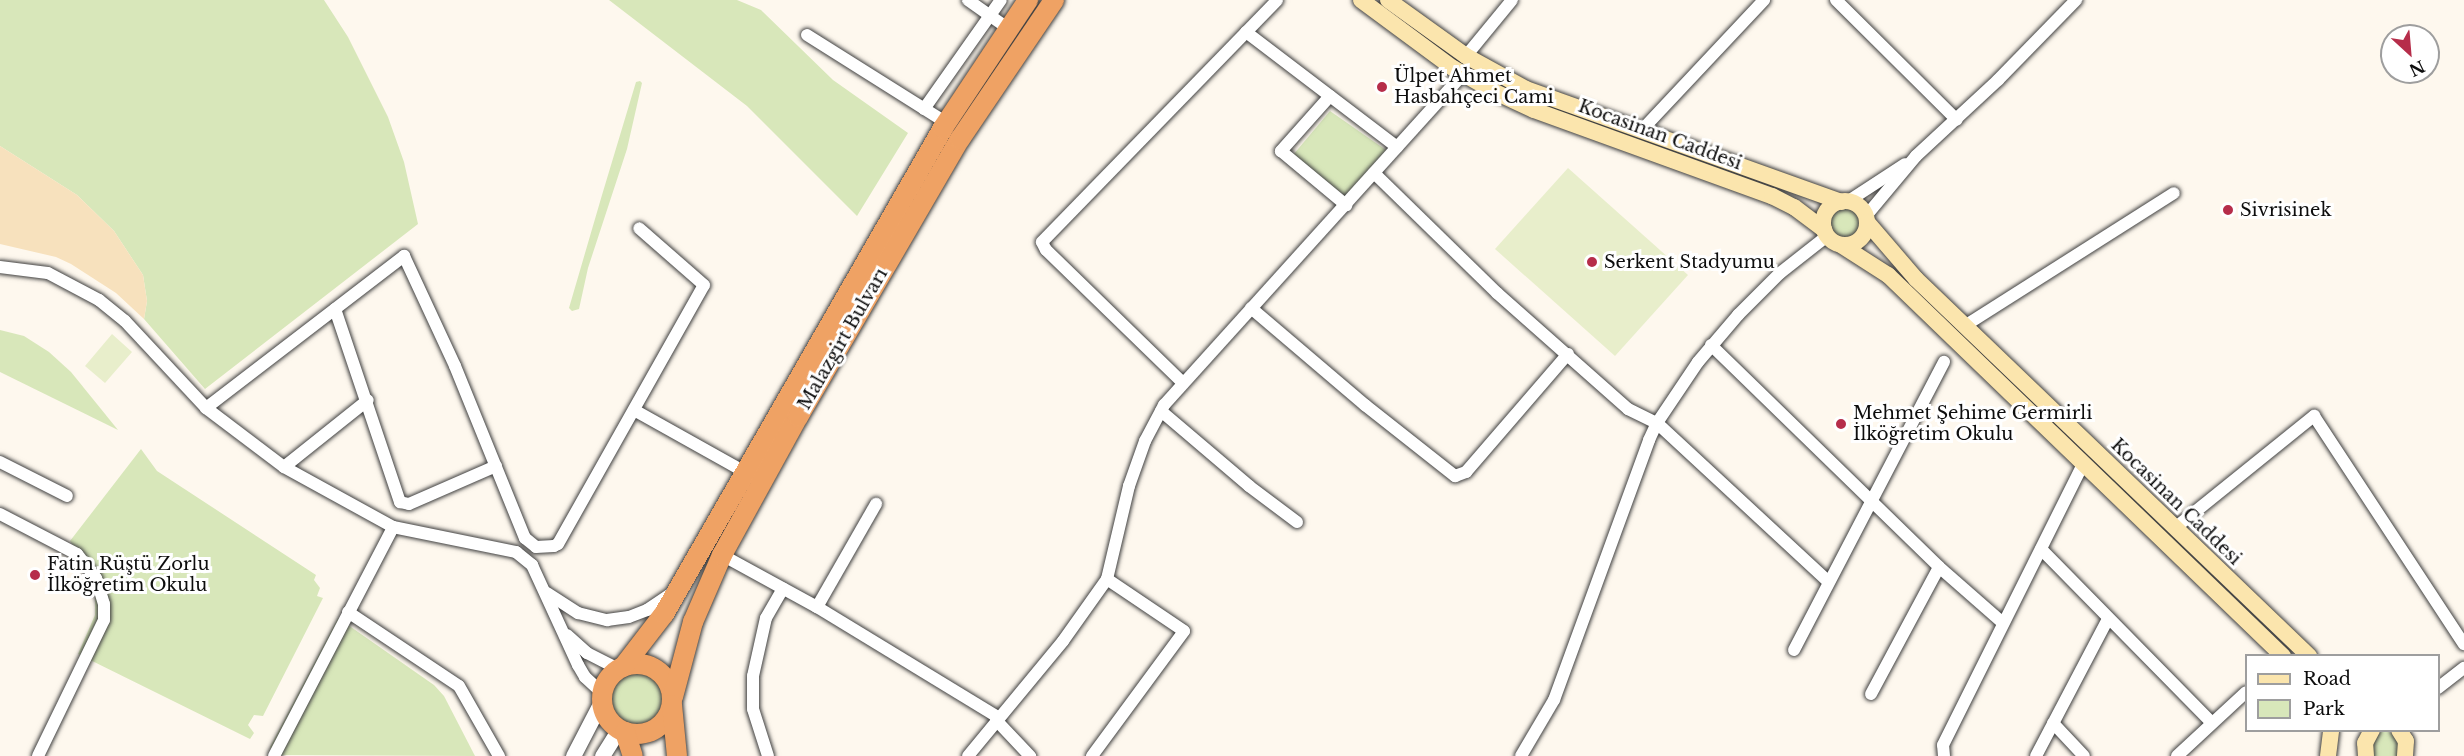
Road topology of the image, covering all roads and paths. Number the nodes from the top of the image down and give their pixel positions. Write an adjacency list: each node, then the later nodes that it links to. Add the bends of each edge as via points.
1 (968, 0): 12 (street)
2 (1001, 0): 12 (street)
3 (1028, 0): 13 (highway, Malazgirt Bulvarı)
4 (1054, 0): 59 (highway, Malazgirt Bulvarı, via 960,139)
5 (1277, 0): 14 (street)
6 (1361, 0): 17 (main road, Kocasinan Caddesi)
7 (1389, 0): 16 (main road, Kocasinan Caddesi)
8 (1512, 0): 16 (street)
9 (1764, 0): 22 (street)
10 (1836, 0): 20 (street)
11 (2076, 0): 20 (street)
12 (990, 16): 13 (street); 19 (street)
13 (1009, 29): 21 (highway, Malazgirt Bulvarı)
14 (1246, 32): 18 (street); 39 (street, via 1042,242)
15 (807, 34): 19 (street)
16 (1466, 56): 22 (main road, Kocasinan Caddesi, via 1527,89)
17 (1463, 74): 23 (street); 31 (main road, Kocasinan Caddesi, via 1534,110 1772,196 1794,207)
18 (1330, 96): 23 (street); 28 (street, via 1281,151)
19 (924, 109): 21 (street)
20 (1957, 120): 24 (street)
21 (947, 123): 49 (highway, Malazgirt Bulvarı)
22 (1641, 131): 27 (main road, Kocasinan Caddesi)
23 (1397, 147): 25 (street)
24 (1916, 156): 27 (street); 29 (street)
25 (1374, 173): 28 (street); 37 (street, via 1465,264)
26 (2174, 193): 35 (street)
27 (1844, 202): 29 (main road, via 1860,207); 31 (main road, via 1833,205 1825,214)
28 (1346, 205): 33 (street)
29 (1867, 219): 31 (main road, via 1862,238 1852,244); 35 (main road, Kocasinan Caddesi, via 1902,265)
30 (639, 228): 42 (street, via 704,285)
31 (1831, 237): 36 (street, via 1766,287); 46 (main road, Kocasinan Caddesi, via 1888,275)
32 (0, 267): 41 (street, via 48,273 99,300 125,321)
33 (1251, 308): 37 (street, via 1455,476 1466,472); 39 (street)
34 (335, 309): 40 (street); 41 (street); 47 (street, via 404,256)
35 (1966, 325): 56 (main road, Kocasinan Caddesi)
36 (1712, 345): 44 (street); 51 (street)
37 (1568, 354): 44 (street, via 1628,408)
38 (1944, 362): 51 (street)
39 (1183, 383): 43 (street)
40 (368, 400): 47 (street, via 403,504); 48 (street)
41 (206, 408): 48 (street)
42 (634, 410): 49 (street); 57 (street, via 558,544 545,549)
43 (1161, 411): 54 (street); 62 (street, via 1129,486)
44 (1657, 423): 64 (street); 101 (street, via 1554,700)
45 (0, 462): 50 (street)
46 (2083, 464): 58 (street); 74 (main road, Kocasinan Caddesi)
47 (496, 466): 57 (street, via 523,534)
48 (284, 467): 55 (street)
49 (745, 472): 63 (highway, Malazgirt Bulvarı)
50 (67, 496)
51 (1872, 501): 61 (street); 64 (street)
52 (876, 504): 67 (street)
53 (0, 514): 90 (street, via 77,554 96,578 104,604 104,620)
54 (1297, 522)
55 (393, 526): 60 (street, via 516,552); 68 (street)
56 (2175, 528): 72 (street, via 2314,417); 75 (main road, Kocasinan Caddesi)
57 (536, 547): 60 (street)
58 (2041, 549): 69 (street); 70 (street)
59 (722, 555): 65 (street); 82 (highway, Malazgirt Bulvarı, via 693,622)
60 (526, 560): 66 (street)
61 (1940, 567): 70 (street); 79 (street)
62 (1107, 579): 83 (street, via 1063,641); 100 (street, via 1184,631)
63 (683, 581): 66 (street, via 667,598 647,610 612,620 578,613); 76 (highway, Malazgirt Bulvarı, via 664,614)
64 (1829, 582): 73 (street)
65 (783, 588): 67 (street); 97 (street, via 766,618 753,676 753,709)
66 (544, 590): 71 (street)
67 (817, 607): 83 (street)
68 (348, 612): 91 (street); 92 (street, via 459,686)
69 (2108, 619): 84 (street); 85 (street)
70 (2003, 623): 102 (street, via 1944,746)
71 (562, 630): 76 (street, via 587,653); 81 (street, via 585,677)
72 (2464, 644)
73 (1794, 650)
74 (2281, 654)
75 (2307, 654)
76 (621, 668): 81 (highway, via 608,679); 82 (highway, via 636,663 656,669 666,678)
77 (2464, 668): 78 (street)
78 (2440, 687)
79 (1871, 694)
80 (2245, 694): 85 (street)
81 (602, 697): 86 (highway, via 605,714); 93 (street)
82 (672, 700): 86 (highway, via 663,722 652,730 639,734); 96 (highway)
83 (997, 719): 98 (street); 99 (street)
84 (2053, 723): 103 (street); 104 (street)
85 (2212, 723): 105 (street)
86 (622, 730): 94 (street); 95 (highway)
87 (2331, 732): 106 (main road)
88 (2400, 732): 89 (main road)
89 (2409, 753)
90 (38, 756)
91 (274, 756)
92 (499, 756)
93 (573, 756)
94 (602, 756)
95 (633, 756)
96 (677, 756)
97 (768, 756)
98 (968, 756)
99 (1030, 756)
100 (1092, 756)
101 (1521, 756)
102 (1944, 756)
103 (2036, 756)
104 (2085, 756)
105 (2177, 756)
106 (2328, 756)

